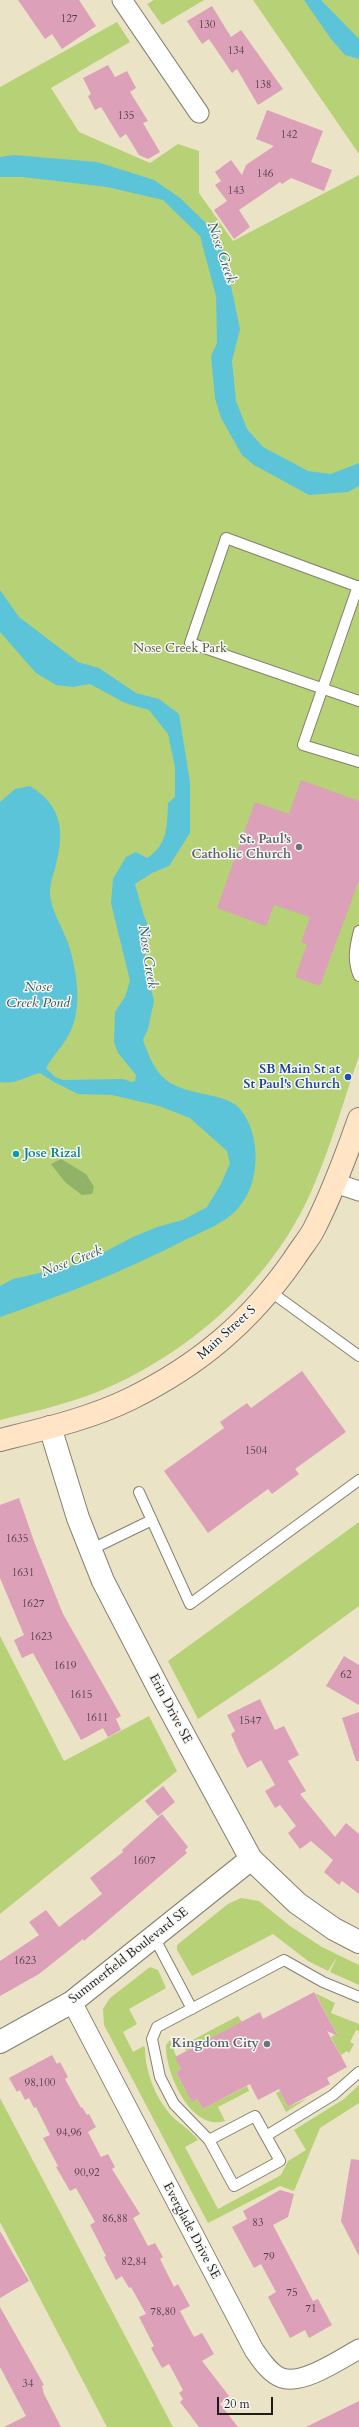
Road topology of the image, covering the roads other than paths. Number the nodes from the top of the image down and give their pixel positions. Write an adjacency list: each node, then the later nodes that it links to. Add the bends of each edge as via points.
1 (122, 0): 2 (street)
2 (199, 113)
3 (359, 586): 4 (lane); 4 (lane, via 226,538 190,643)
4 (323, 688): 5 (lane); 6 (lane, via 303,745)
5 (359, 701)
6 (359, 762)
7 (359, 931): 8 (lane, via 354,948 354,965)
8 (359, 976)
9 (359, 1119): 10 (main road, Main Street S)
10 (335, 1183): 11 (street); 12 (main road, Main Street S, via 314,1230)
11 (359, 1191)
12 (271, 1292): 13 (lane); 14 (main road, Main Street S, via 232,1332 190,1365 129,1399 82,1418)
13 (359, 1356)
14 (50, 1427): 15 (main road, Main Street S); 19 (street, Erin Drive SE, via 60,1465)
15 (0, 1440)
16 (359, 1480): 18 (lane, via 190,1604)
17 (139, 1492): 18 (lane)
18 (152, 1520): 19 (lane)
19 (90, 1550): 20 (street, Erin Drive SE, via 128,1630)
20 (251, 1860): 21 (street, Summerfield Boulevard SE); 22 (street, Erin Drive SE, via 297,1903 334,1929)
21 (154, 1937): 24 (street, Summerfield Boulevard SE); 25 (lane)
22 (359, 1942)
23 (359, 1998): 25 (lane, via 322,1982 284,1960)
24 (72, 2002): 26 (street, Summerfield Boulevard SE); 30 (street, Everglade Drive SE, via 254,2350 266,2366 282,2378 297,2379)
25 (192, 2008): 29 (lane, via 157,2027 152,2039 160,2077 174,2104)
26 (0, 2042)
27 (359, 2072): 28 (lane, via 334,2094)
28 (266, 2136): 29 (lane, via 255,2116); 29 (lane, via 280,2161 234,2186)
29 (209, 2140)
30 (359, 2349)

